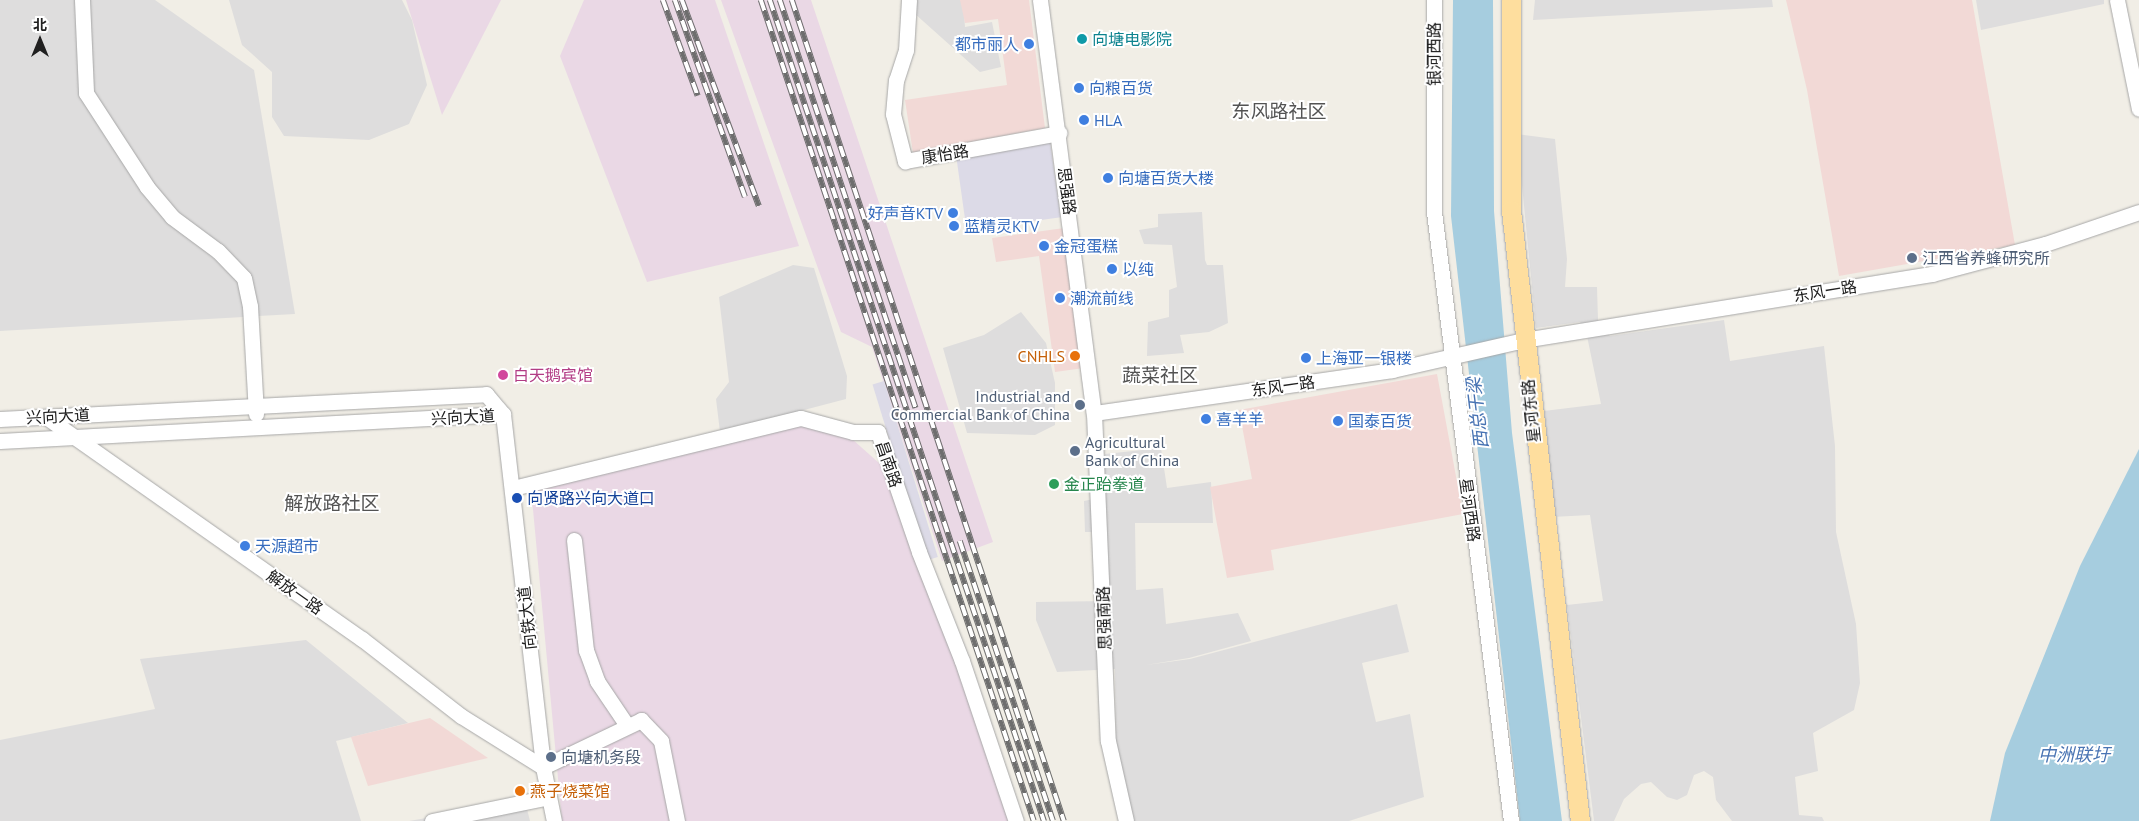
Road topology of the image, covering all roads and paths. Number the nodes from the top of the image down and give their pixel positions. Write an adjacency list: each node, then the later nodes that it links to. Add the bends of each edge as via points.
1 (82, 0): 13 (street, via 86,93 147,187 172,217 218,251 244,278 250,306)
2 (909, 0): 9 (street, 康怡路, via 906,50 896,80 894,114 905,161)
3 (1040, 0): 9 (street, 思强路)
4 (1434, 0): 7 (street, 银河西路)
5 (1510, 0): 11 (main road, 星河东路, via 1511,210)
6 (2118, 0): 8 (street)
7 (1434, 108): 12 (street, 星河西路, via 1434,212)
8 (2139, 109)
9 (1058, 133): 14 (street, 思强路)
10 (2139, 212): 11 (street, 东风一路, via 2045,244 1932,274)
11 (1524, 340): 12 (street, 东风一路, via 1506,346 1470,350); 32 (main road, 星河东路)
12 (1450, 359): 14 (street, 东风一路); 31 (street, 星河西路)
13 (256, 406): 15 (street, 兴向大道, via 486,394); 16 (street, 兴向大道); 18 (street)
14 (1094, 413): 30 (street, 思强南路, via 1108,741)
15 (503, 414): 18 (street, 兴向大道); 21 (street, 向铁大道)
16 (46, 417): 17 (street, 兴向大道); 19 (street, 解放一路)
17 (0, 419)
18 (256, 427): 19 (street, 兴向大道)
19 (75, 437): 20 (street, 兴向大道); 24 (street, 解放一路, via 362,639 462,716)
20 (0, 441)
21 (513, 488): 24 (street, 向铁大道); 29 (street, 昌南路, via 801,418 853,432 878,432 919,552 962,661)
22 (574, 540): 23 (street, via 586,650 597,681)
23 (626, 724): 24 (street); 28 (street, via 641,720 661,741)
24 (543, 767): 25 (street, 向铁大道)
25 (549, 797): 26 (street); 27 (street, 向铁大道)
26 (432, 821)
27 (554, 821)
28 (677, 821)
29 (1016, 821)
30 (1126, 821)
31 (1511, 821)
32 (1580, 821)

